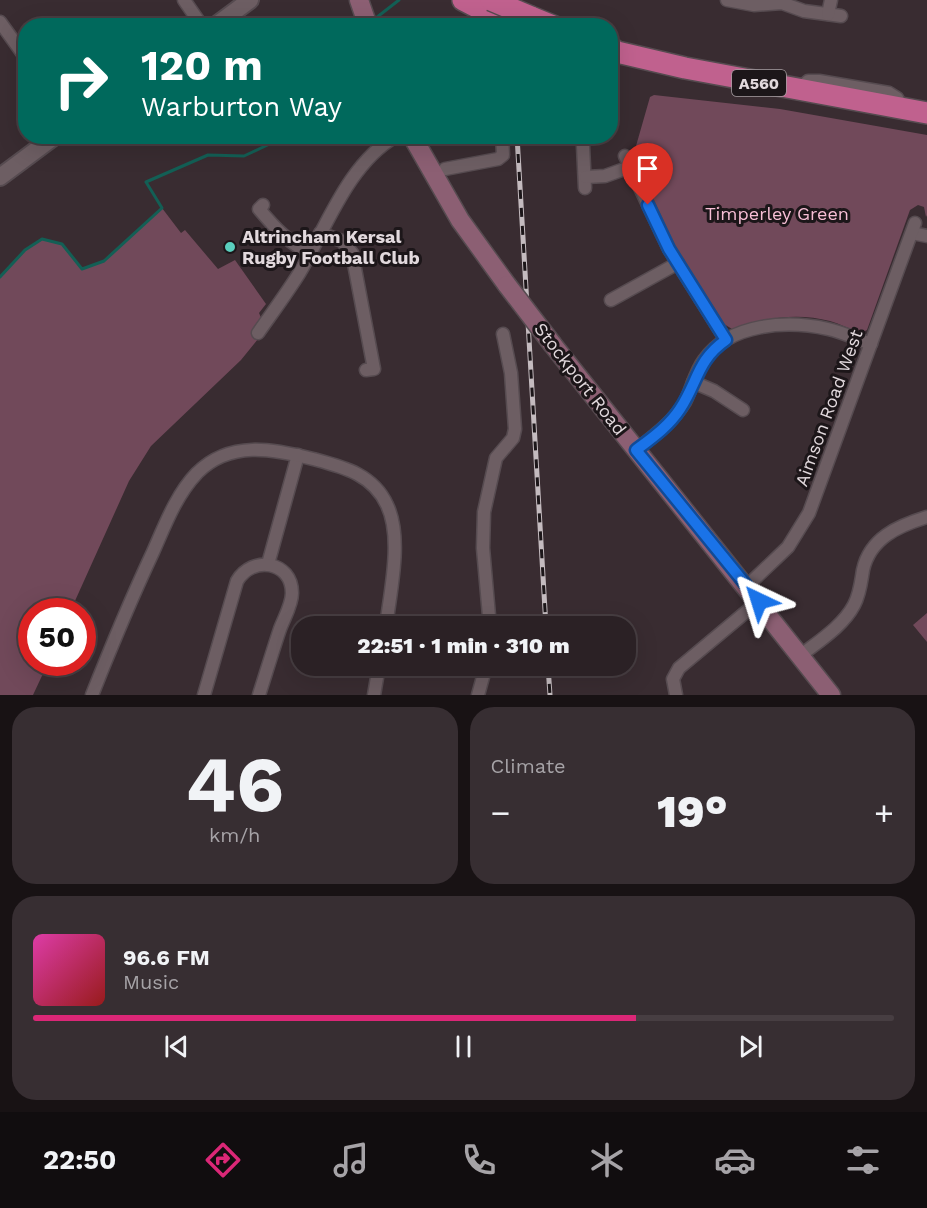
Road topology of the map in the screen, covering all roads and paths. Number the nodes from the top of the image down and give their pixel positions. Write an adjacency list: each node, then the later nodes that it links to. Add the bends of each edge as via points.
1 (184, 0): 9 (street)
2 (250, 0): 10 (street)
3 (463, 0): 6 (highway)
4 (727, 0): 7 (street, via 782,3)
5 (831, 0): 7 (street)
6 (491, 7): 11 (highway)
7 (828, 14): 8 (street)
8 (841, 16)
9 (196, 18)
10 (237, 18)
11 (516, 18)
12 (0, 22): 13 (street)
13 (18, 47)
14 (618, 51): 15 (highway, A560, via 685,69)
15 (927, 113)
16 (44, 144): 22 (street)
17 (384, 144): 24 (street, via 360,169)
18 (417, 144): 36 (main road, Stockport Road, bridge, via 460,220)
19 (502, 144): 21 (street, via 503,155 498,159)
20 (583, 146): 27 (street, via 586,182 605,176 628,161)
21 (445, 169)
22 (0, 177)
23 (263, 205): 26 (street, via 259,209 277,231)
24 (320, 233): 26 (street); 33 (street, via 342,241 352,253 374,369)
25 (927, 236): 32 (street, Aimson Road West, via 914,228)
26 (310, 254): 29 (street)
27 (678, 264): 28 (street); 30 (street)
28 (610, 300)
29 (258, 333)
30 (726, 340): 32 (street, via 758,328 794,326 830,329); 34 (street, via 708,355)
31 (501, 342): 43 (street, via 512,373 516,429 496,458 484,512)
32 (871, 344): 40 (street, Aimson Road West, via 809,513 782,554)
33 (366, 370)
34 (693, 382): 35 (street); 36 (street, via 674,417)
35 (745, 411)
36 (636, 450): 40 (main road, Stockport Road)
37 (298, 455): 39 (street); 42 (street, via 360,475 376,488 388,506 395,541); 47 (street, via 263,448 237,452 210,463 188,484 148,563)
38 (927, 517): 44 (street, via 877,541 865,562 853,607)
39 (268, 564): 48 (street, via 248,568 237,581); 49 (street, via 286,575 292,594)
40 (747, 587): 41 (main road, Stockport Road)
41 (759, 601): 44 (main road, Stockport Road); 52 (street, via 679,668 673,679)
42 (387, 616)
43 (489, 616)
44 (800, 656): 53 (main road, Stockport Road)
45 (377, 676): 50 (street)
46 (483, 676): 51 (street)
47 (92, 695)
48 (204, 695)
49 (259, 695)
50 (374, 695)
51 (478, 695)
52 (676, 695)
53 (831, 695)

